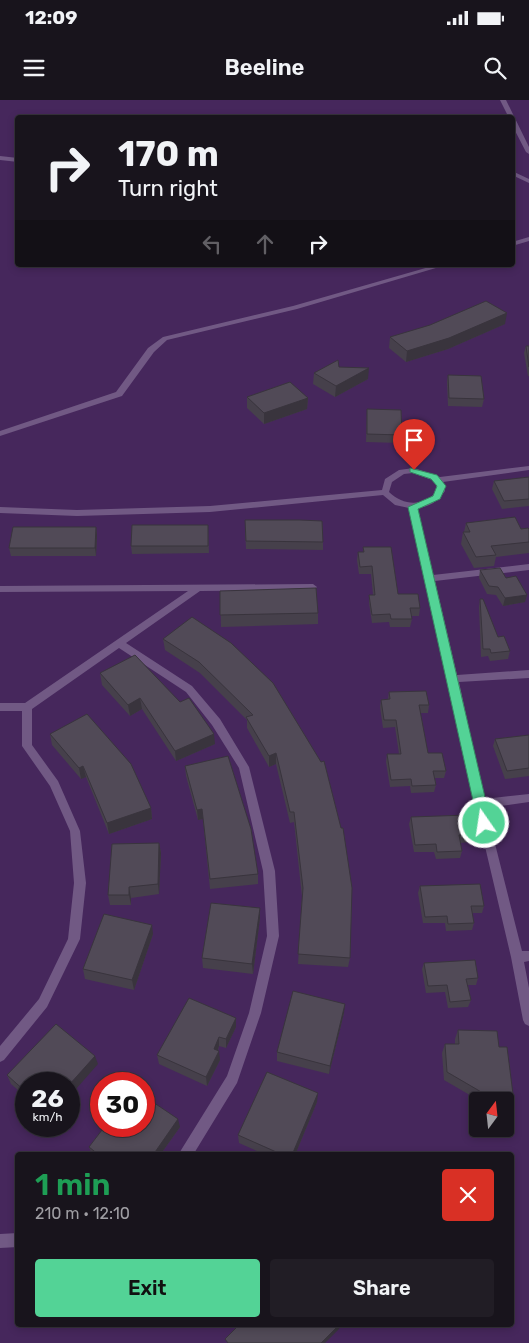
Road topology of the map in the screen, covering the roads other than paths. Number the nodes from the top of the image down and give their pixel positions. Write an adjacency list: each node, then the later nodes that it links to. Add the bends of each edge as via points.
1 (503, 100): 2 (street)
2 (510, 115)
3 (515, 124): 4 (street)
4 (529, 152)
5 (0, 158): 6 (street)
6 (15, 160)
7 (515, 174): 8 (street)
8 (529, 181)
9 (529, 240): 10 (street)
10 (515, 243)
11 (436, 267): 12 (street, via 296,308 165,338 151,350 118,394)
12 (0, 434)
13 (529, 468): 14 (street)
14 (439, 480): 15 (street, via 414,470 402,472 388,481); 16 (street, via 441,491 436,497)
15 (386, 492): 16 (street, via 396,502); 17 (street, via 210,509 77,513)
16 (413, 507): 19 (street)
17 (0, 510)
18 (529, 567): 19 (street)
19 (429, 579): 25 (street)
20 (313, 587): 21 (street)
21 (198, 588): 22 (street); 23 (street)
22 (0, 589)
23 (119, 643): 27 (street); 33 (street, via 188,689 216,722 244,767 269,870 273,936 255,1012 232,1079)
24 (529, 674): 25 (street)
25 (453, 679): 29 (street)
26 (0, 707): 27 (street)
27 (27, 707): 32 (street, via 26,746 54,784 74,831 80,883 74,939 43,1004)
28 (529, 798): 29 (street)
29 (480, 804): 30 (street)
30 (523, 957): 31 (street)
31 (529, 1020)
32 (0, 1056)
33 (186, 1152)
34 (15, 1240): 35 (street)
35 (0, 1242)

